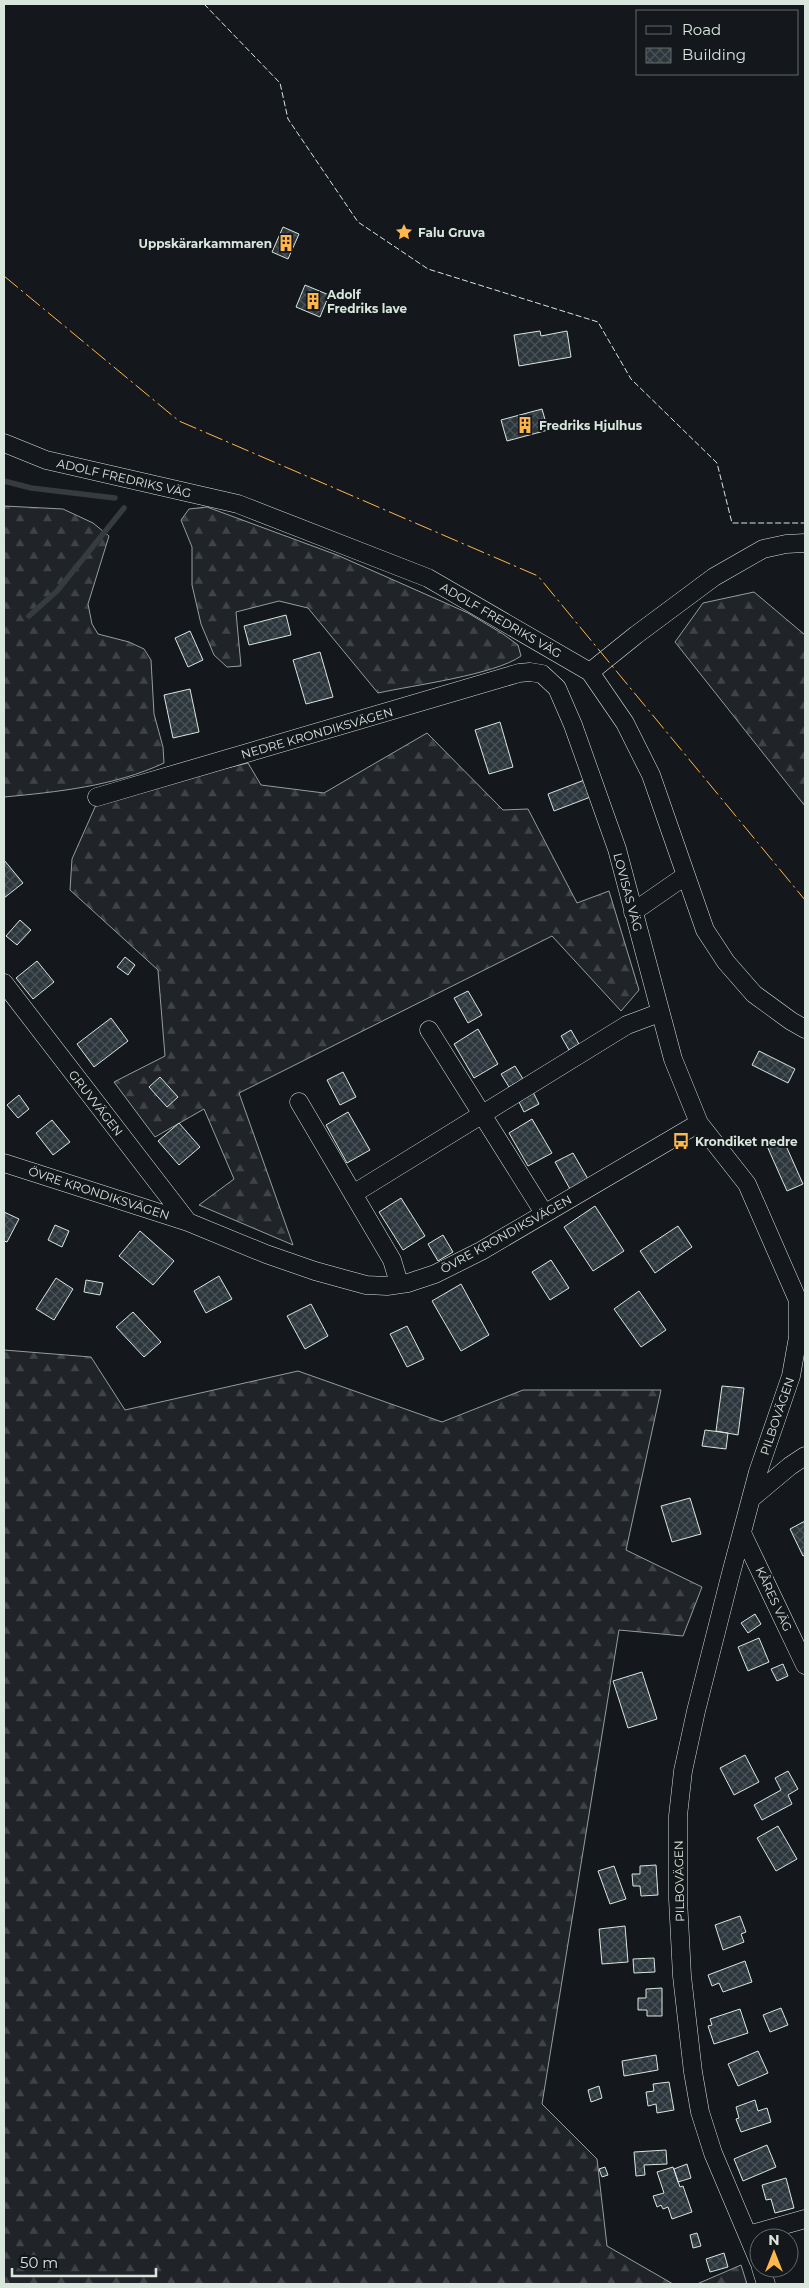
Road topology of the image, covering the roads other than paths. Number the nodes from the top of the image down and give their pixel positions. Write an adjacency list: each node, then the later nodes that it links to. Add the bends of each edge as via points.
1 (4, 443): 3 (street, ADOLF FREDRIKS VÄG, via 46,460 238,504 419,575)
2 (805, 543): 3 (street, via 763,549 714,577)
3 (590, 672): 6 (street, ADOLF FREDRIKS VÄG, via 625,724 651,775)
4 (538, 673): 5 (street, NEDRE KRONDIKSVÄGEN, via 519,673); 7 (street, LOVISAS VÄG, via 557,688 573,725 617,849)
5 (98, 797)
6 (685, 876): 7 (street); 10 (street, ADOLF FREDRIKS VÄG, via 705,930 726,962 754,994)
7 (634, 912): 9 (street, LOVISAS VÄG)
8 (4, 983): 18 (street, GRUVVÄGEN)
9 (659, 1013): 13 (street, via 627,1025); 14 (street, LOVISAS VÄG, via 673,1059)
10 (805, 1029)
11 (429, 1030): 13 (street)
12 (299, 1102): 16 (street)
13 (480, 1114): 16 (street); 17 (street)
14 (699, 1123): 17 (street, ÖVRE KRONDIKSVÄGEN); 20 (street, via 753,1194)
15 (4, 1163): 18 (street, ÖVRE KRONDIKSVÄGEN)
16 (353, 1194): 19 (street, via 392,1260)
17 (544, 1213): 19 (street, ÖVRE KRONDIKSVÄGEN, via 457,1264)
18 (188, 1222): 19 (street, ÖVRE KRONDIKSVÄGEN, via 266,1254 343,1280 366,1285)
19 (399, 1284)
20 (802, 1309): 22 (street, PILBOVÄGEN, via 791,1376 758,1472)
21 (805, 1456): 22 (street)
22 (753, 1497): 23 (street, PILBOVÄGEN)
23 (742, 1533): 24 (street, KÅRES VÄG); 26 (street, PILBOVÄGEN, via 683,1771 677,1850 682,1976 699,2104 713,2153)
24 (805, 1666)
25 (805, 2219): 26 (street)
26 (748, 2235)

